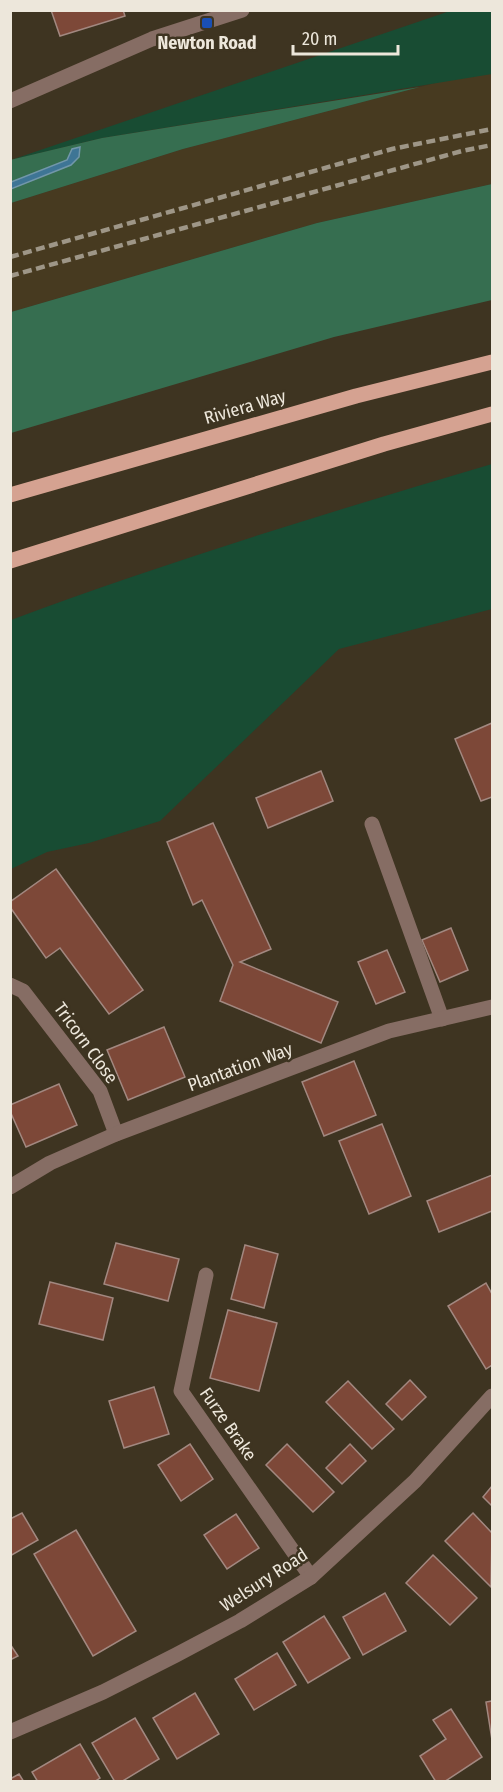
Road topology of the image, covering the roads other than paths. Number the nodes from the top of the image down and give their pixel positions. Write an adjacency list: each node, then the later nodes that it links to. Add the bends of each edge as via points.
1 (242, 10): 2 (street, via 152,39)
2 (10, 101)
3 (492, 362): 5 (main road, Riviera Way, via 356,396)
4 (492, 414): 6 (main road)
5 (10, 495)
6 (124, 526): 7 (main road); 8 (main road)
7 (10, 561)
8 (10, 571)
9 (372, 824): 12 (street)
10 (10, 986): 13 (street, Tricorn Close, via 23,991 100,1091)
11 (492, 1007): 12 (street, Plantation Way)
12 (442, 1019): 13 (street, Plantation Way, via 389,1031)
13 (116, 1134): 14 (street, Plantation Way, via 50,1163)
14 (10, 1186)
15 (207, 1275): 17 (street, Furze Brake, via 181,1391)
16 (492, 1396): 17 (street, Welsury Road, via 414,1481)
17 (311, 1577): 18 (street, Welsury Road, via 176,1655)
18 (10, 1732)

